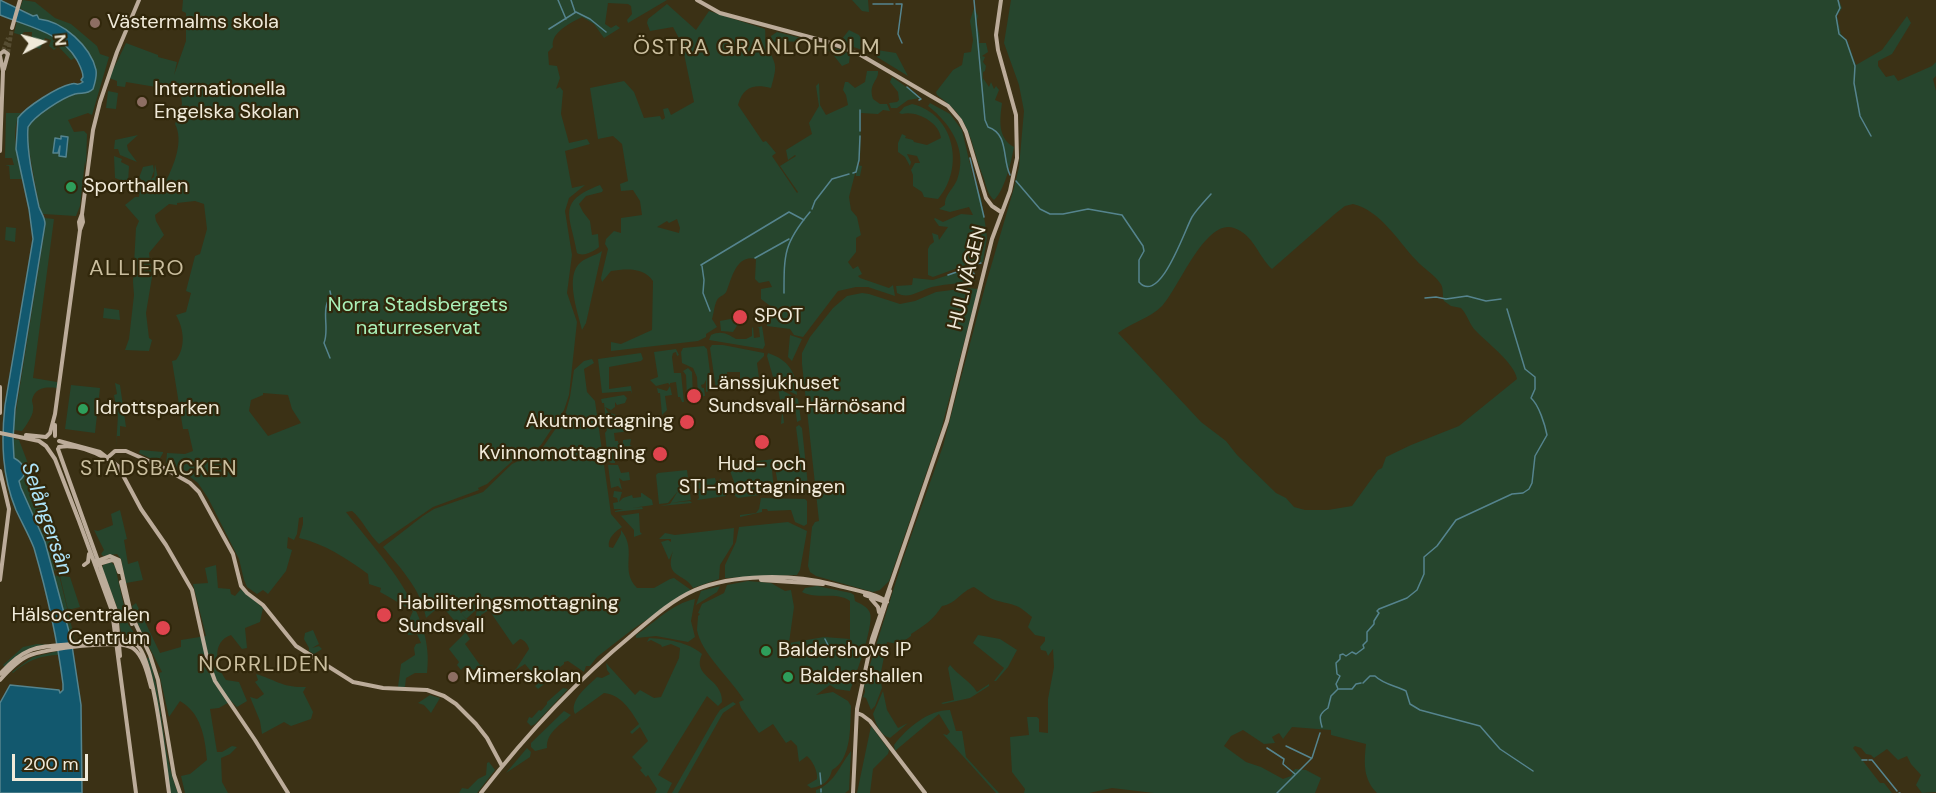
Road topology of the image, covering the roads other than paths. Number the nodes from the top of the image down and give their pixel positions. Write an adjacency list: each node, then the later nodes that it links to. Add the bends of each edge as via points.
1 (20, 0): 5 (street)
2 (139, 0): 13 (street, via 117,51 93,130)
3 (697, 0): 10 (street, via 720,13 859,54 948,106 966,132 986,198)
4 (1001, 0): 10 (street, HULIVÄGEN, via 998,50 1013,103 1018,140 1010,191)
5 (12, 28)
6 (0, 55): 7 (street); 7 (street, via 8,53); 8 (street)
7 (7, 58): 8 (street)
8 (2, 76): 9 (street)
9 (0, 152)
10 (1001, 212): 25 (street, HULIVÄGEN, via 947,421)
11 (0, 387): 12 (street)
12 (0, 413)
13 (55, 414): 16 (street); 17 (street)
14 (0, 432): 15 (street)
15 (19, 435): 17 (street); 19 (street)
16 (55, 436): 17 (street); 18 (street)
17 (47, 437): 19 (street)
18 (58, 445): 19 (street, via 53,450); 20 (street, via 91,448); 23 (street)
19 (47, 447): 22 (street)
20 (109, 459): 40 (street, via 119,450 132,452 194,486 233,554 241,586 263,605 296,646 353,682 427,690 449,699 487,738); 44 (street, via 188,582 215,681)
21 (0, 471): 28 (street, via 9,509)
22 (65, 485): 23 (street); 24 (street)
23 (72, 489): 26 (street)
24 (80, 521): 26 (street); 27 (street, via 89,555)
25 (900, 558): 30 (street, HULIVÄGEN); 32 (street, HULIVÄGEN)
26 (96, 563): 34 (street); 43 (street, via 110,556 118,560 131,614 158,680)
27 (84, 565)
28 (1, 568): 29 (street)
29 (0, 580)
30 (889, 586): 31 (street); 32 (street, HULIVÄGEN)
31 (870, 596): 32 (street); 33 (street, via 879,607); 40 (street, via 829,584 752,579 697,589 655,615 603,658)
32 (885, 601): 33 (street, HULIVÄGEN); 36 (street, HULIVÄGEN)
33 (879, 616): 36 (street, HULIVÄGEN)
34 (117, 642): 35 (street); 41 (street); 42 (street, via 136,650 147,673); 42 (street, via 136,645 152,681)
35 (57, 647): 37 (street, via 25,652); 38 (street, via 26,657)
36 (867, 660): 39 (street, HULIVÄGEN)
37 (0, 674)
38 (0, 680)
39 (856, 715): 46 (street, HULIVÄGEN); 47 (street, via 867,718)
40 (502, 766): 45 (street)
41 (136, 793)
42 (168, 793)
43 (180, 793)
44 (288, 793)
45 (481, 793)
46 (853, 793)
47 (925, 793)

